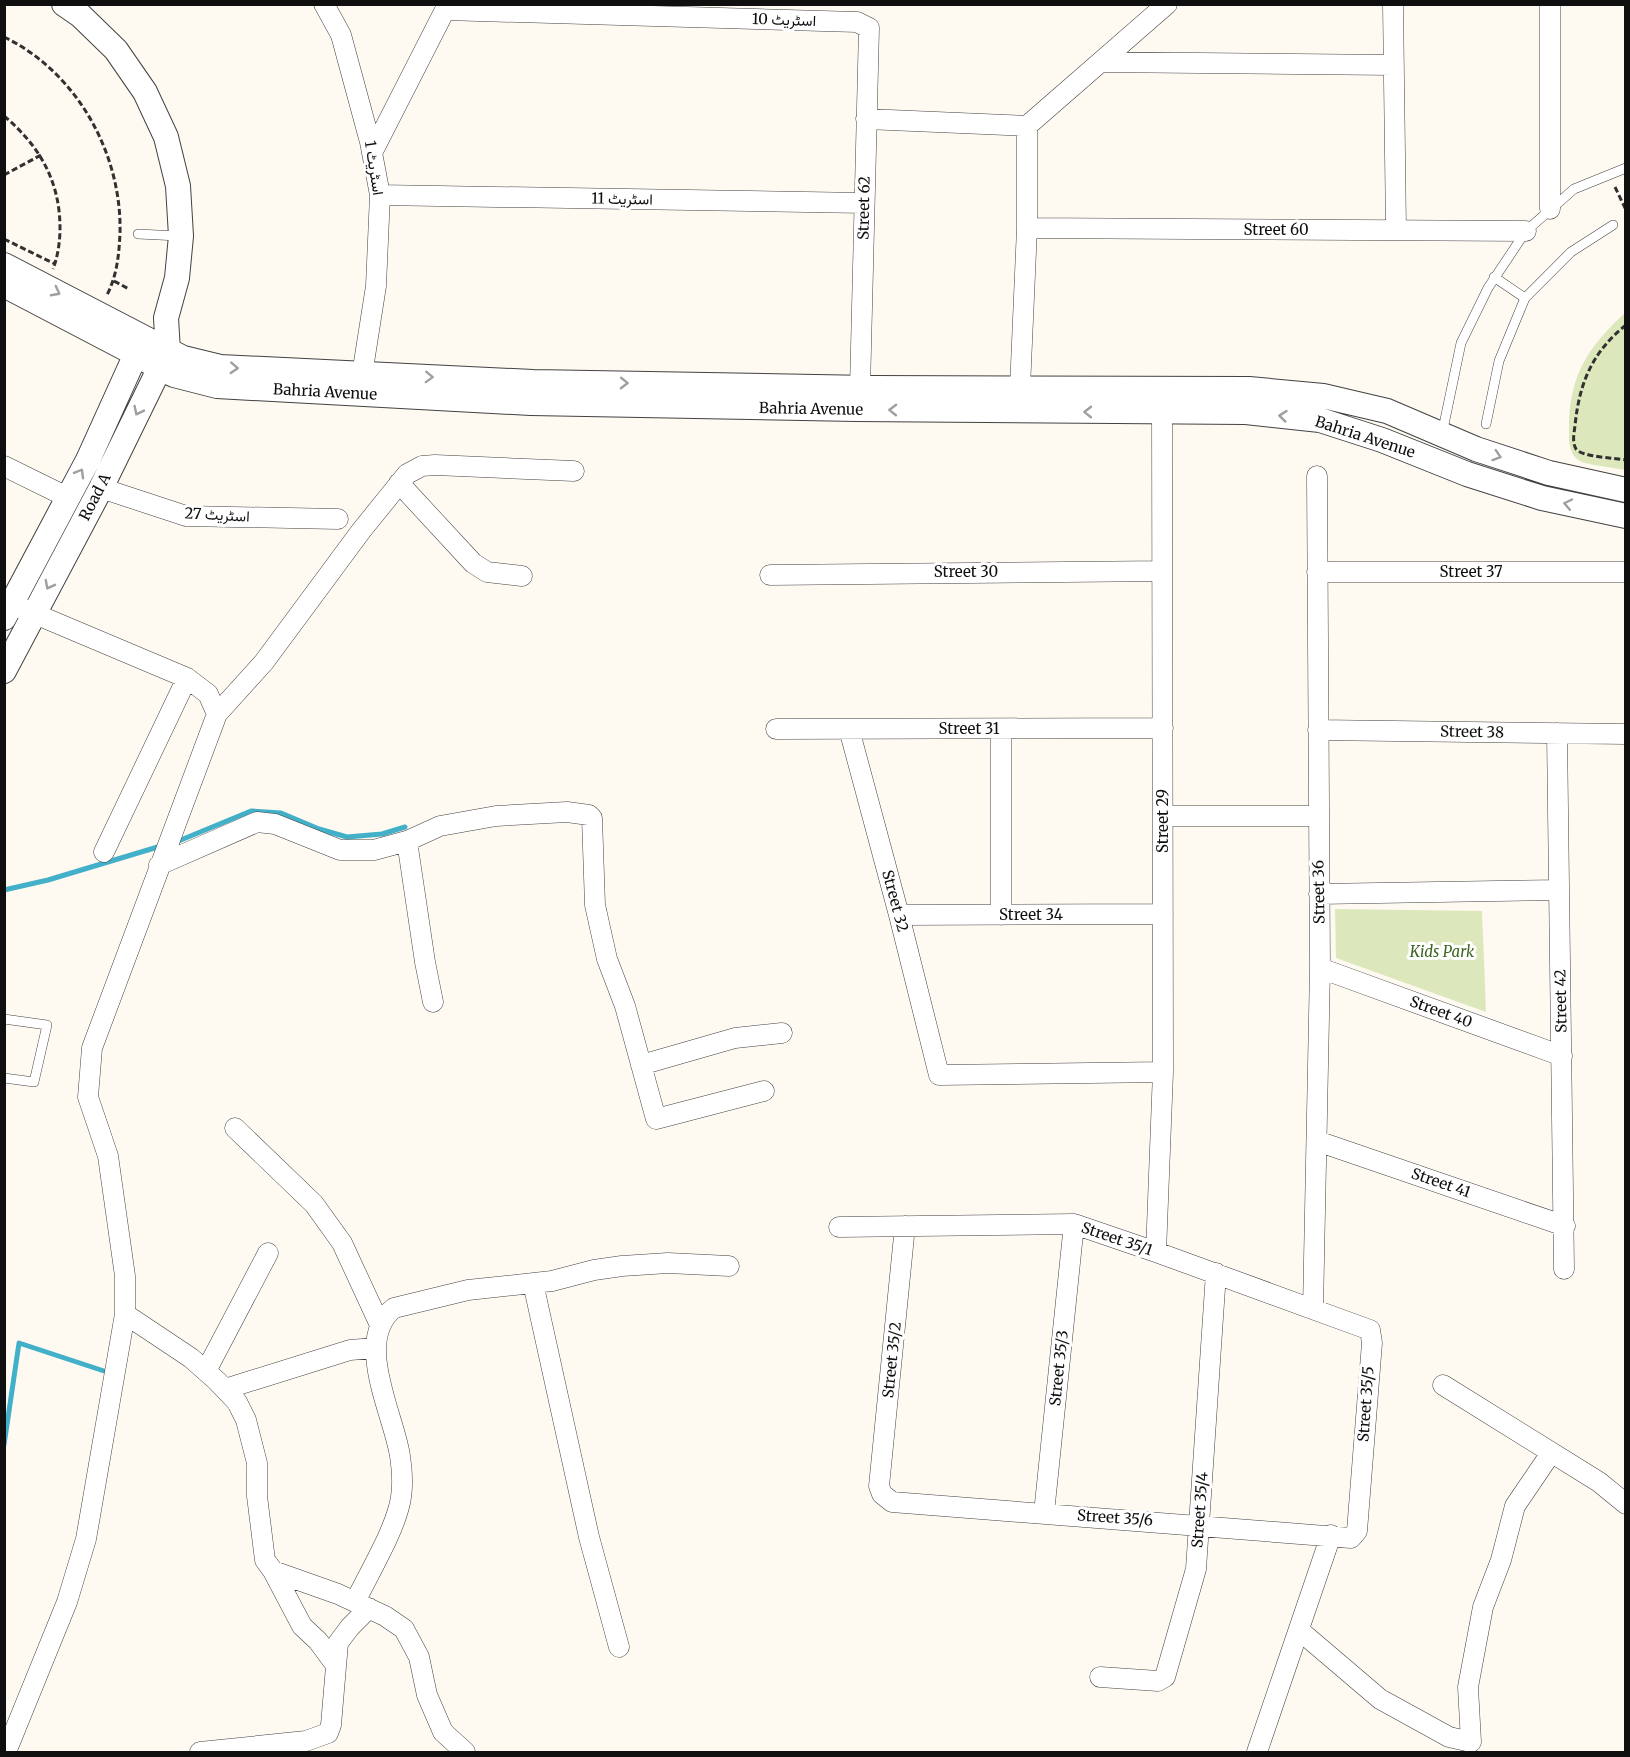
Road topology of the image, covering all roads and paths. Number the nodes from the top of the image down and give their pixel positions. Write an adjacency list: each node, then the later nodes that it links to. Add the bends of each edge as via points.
1 (64, 4): 30 (street, Road A, via 116,50 145,92 166,137 176,176)
2 (324, 4): 15 (street, اسٹریٹ 1, via 341,35)
3 (1167, 4): 10 (street)
4 (1394, 4): 11 (street)
5 (1550, 4): 23 (street)
6 (447, 7): 7 (street, اسٹریٹ 10); 15 (street)
7 (782, 12): 8 (street, اسٹریٹ 10, via 857,22)
8 (869, 28): 13 (street, Street 62)
9 (4, 37): 37 (path, via 60,79 96,130 109,159 118,199 119,251 114,281)
10 (1101, 62): 11 (street); 14 (street)
11 (1393, 65): 27 (street)
12 (4, 116): 16 (path)
13 (866, 120): 14 (street); 21 (street, Street 62)
14 (1027, 126): 26 (street)
15 (372, 153): 20 (street, اسٹریٹ 1)
16 (41, 155): 19 (path); 32 (path, via 54,182 60,210)
17 (1626, 168): 18 (lane)
18 (1610, 175): 23 (lane, via 1575,189); 24 (path)
19 (4, 176)
20 (380, 195): 21 (street, اسٹریٹ 11); 43 (street, اسٹریٹ 1, via 376,286)
21 (864, 203): 44 (street, Street 62)
22 (4, 208): 31 (path)
23 (1550, 209): 28 (lane)
24 (1626, 210)
25 (1613, 225): 38 (lane, via 1571,252)
26 (1026, 228): 27 (street, Street 60); 45 (street)
27 (1396, 231): 28 (street, Street 60)
28 (1526, 231): 34 (lane)
29 (138, 234): 30 (lane)
30 (181, 236): 39 (street, Road A, via 177,278)
31 (4, 238): 32 (path)
32 (55, 264): 36 (path)
33 (4, 265): 36 (street, Bahria Avenue)
34 (1494, 277): 38 (lane); 48 (lane, via 1461,343)
35 (4, 285): 41 (street, Bahria Avenue)
36 (45, 286): 41 (street, Bahria Avenue, one-way to 41)
37 (129, 289)
38 (1525, 298): 47 (lane, via 1498,361)
39 (166, 318): 41 (street, Road A); 42 (street, Road A)
40 (1626, 325): 49 (path, via 1616,332 1586,372 1574,441 1582,453)
41 (141, 347): 42 (street, Bahria Avenue); 56 (street, Road A, one-way to 41)
42 (163, 360): 43 (street, Bahria Avenue, one-way to 43, via 183,358 220,367); 46 (street, Bahria Avenue, one-way to 42, via 531,403 217,386 174,375); 54 (street, Road A, one-way to 54)
43 (362, 375): 44 (street, Bahria Avenue, one-way to 44)
44 (860, 388): 45 (street, Bahria Avenue)
45 (1020, 388): 46 (street, Bahria Avenue)
46 (1162, 401): 48 (street, Bahria Avenue, via 1249,389 1323,396 1387,411); 57 (street, Bahria Avenue, one-way to 46, via 1542,498 1320,420); 59 (street, Street 29)
47 (1486, 424)
48 (1442, 434): 55 (street, Bahria Avenue, one-way to 55, via 1549,473)
49 (1626, 460)
50 (4, 466): 56 (street)
51 (574, 471): 53 (street, via 435,465 422,466)
52 (1317, 476): 60 (street, Street 36)
53 (399, 483): 63 (street, via 473,563 487,572); 67 (street, via 264,662)
54 (100, 488): 58 (street, اسٹریٹ 27, via 186,516); 64 (street, Road A, one-way to 64)
55 (1626, 490)
56 (67, 497): 64 (street, Road A)
57 (1626, 516)
58 (338, 519)
59 (1162, 571): 62 (street, Street 30); 68 (street, Street 29)
60 (1317, 572): 61 (street, Street 37); 72 (street, Street 36)
61 (1626, 572)
62 (770, 575)
63 (522, 576)
64 (17, 612): 65 (street, Road A); 66 (street)
65 (4, 671)
66 (187, 678): 67 (street, via 208,694); 78 (street)
67 (217, 714): 79 (street)
68 (1162, 728): 71 (street, Street 31); 75 (street, Street 29)
69 (776, 729): 70 (street, Street 31)
70 (849, 729): 71 (street, Street 31); 83 (street, Street 32)
71 (1001, 729): 84 (street)
72 (1318, 730): 73 (street, Street 38); 76 (street, Street 36)
73 (1557, 733): 74 (street, Street 38); 80 (street, Street 42)
74 (1626, 734)
75 (1163, 816): 76 (street); 82 (street, Street 29)
76 (1319, 816): 81 (street, Street 36)
77 (407, 841): 79 (street, via 374,850 340,850 275,824 257,822); 86 (street); 90 (street, via 440,826 496,816 567,812 589,815 596,905 607,959)
78 (104, 852)
79 (161, 860): 107 (street, via 92,1048 88,1097 108,1156 125,1276)
80 (1559, 890): 81 (street); 89 (street, Street 42)
81 (1319, 894): 85 (street, Street 36)
82 (1163, 914): 84 (street, Street 34); 91 (street, Street 29)
83 (899, 915): 84 (street, Street 34); 91 (street, Street 32, via 939,1075)
84 (1001, 915)
85 (1320, 968): 89 (street, Street 40); 95 (street, Street 36)
86 (433, 1002)
87 (4, 1019): 92 (lane, via 47,1025 34,1082)
88 (782, 1033): 90 (street, via 735,1038)
89 (1562, 1056): 98 (street, Street 42)
90 (641, 1065): 93 (street, via 656,1119)
91 (1163, 1072): 100 (street, Street 29)
92 (4, 1078)
93 (764, 1091)
94 (235, 1128): 108 (street, via 314,1204 342,1243)
95 (1317, 1141): 98 (street, Street 41); 106 (street, Street 36)
96 (1074, 1224): 97 (street, Street 35/1); 100 (street, Street 35/1); 116 (street, Street 35/3)
97 (905, 1226): 99 (street, Street 35/1); 114 (street, Street 35/2, via 879,1486)
98 (1564, 1226): 103 (street, Street 42)
99 (839, 1227)
100 (1156, 1252): 104 (street, Street 35/1)
101 (268, 1253): 110 (street)
102 (729, 1266): 105 (street, via 622,1266)
103 (1564, 1269)
104 (1216, 1273): 106 (street, Street 35/1); 117 (street, Street 35/4)
105 (533, 1283): 108 (street, via 468,1290 394,1308); 123 (street, via 589,1537)
106 (1313, 1309): 119 (street, Street 35/5, via 1370,1330 1357,1531)
107 (125, 1314): 110 (street); 126 (street, via 86,1539 67,1602)
108 (380, 1325): 109 (street)
109 (375, 1348): 112 (street, via 350,1350); 121 (street, via 400,1455 402,1480 397,1516)
110 (206, 1371): 112 (street)
111 (1443, 1386): 113 (street)
112 (225, 1389): 120 (street, via 246,1420 256,1463 265,1560)
113 (1551, 1452): 115 (street); 122 (street, via 1515,1506 1483,1607 1468,1687 1472,1742 1449,1737 1380,1700)
114 (882, 1494): 116 (street, Street 35/6, via 892,1502)
115 (1626, 1504)
116 (1044, 1513): 117 (street, Street 35/6)
117 (1199, 1525): 118 (street, Street 35/6); 125 (street, Street 35/4, via 1196,1569 1165,1677 1158,1681)
118 (1331, 1535): 119 (street, Street 35/6); 122 (street)
119 (1351, 1538)
120 (273, 1571): 121 (street); 124 (street, via 302,1626)
121 (362, 1605): 124 (street, via 338,1642); 128 (street, via 404,1629 419,1658 427,1695 443,1732)
122 (1299, 1630): 129 (street)
123 (619, 1647)
124 (335, 1664): 127 (street, via 328,1733 306,1742)
125 (1100, 1677)
126 (6, 1752)
127 (200, 1752)
128 (465, 1752)
129 (1257, 1752)

